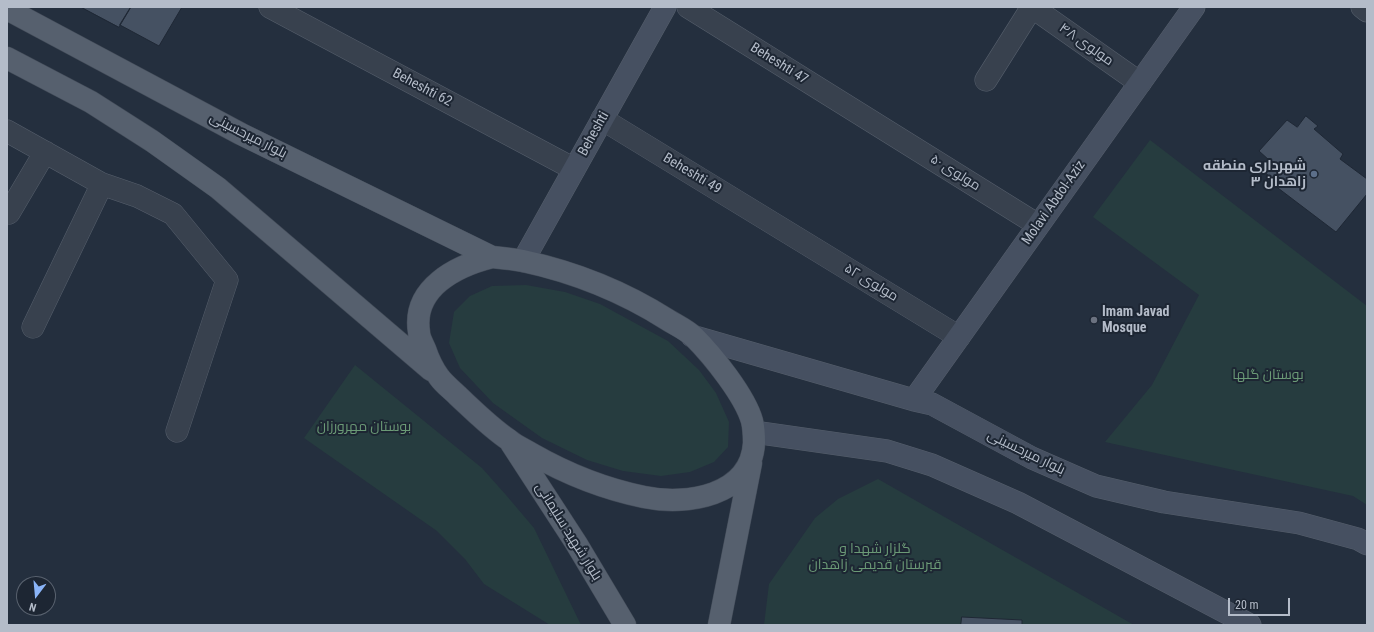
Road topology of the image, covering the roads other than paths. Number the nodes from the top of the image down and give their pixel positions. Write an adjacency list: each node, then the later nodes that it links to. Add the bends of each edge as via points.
1 (270, 7): 16 (street, Beheshti 62)
2 (665, 7): 12 (main road, Beheshti)
3 (688, 7): 13 (street, Beheshti 47)
4 (1032, 7): 10 (street); 11 (street, مولوی ۴۸)
5 (1194, 7): 11 (main road, Molavi Abdol-Aziz)
6 (1362, 7): 8 (street)
7 (7, 9): 21 (main road, بلوار میرحسینی, via 241,134)
8 (1367, 11)
9 (7, 58): 26 (main road, via 91,102 152,140 218,188)
10 (986, 80)
11 (1140, 83): 19 (main road, Molavi Abdol-Aziz)
12 (602, 119): 16 (main road, Beheshti); 20 (street, Beheshti 49)
13 (871, 121): 19 (street, مولوی ۵۰)
14 (7, 131): 15 (street)
15 (45, 152): 17 (street); 18 (street)
16 (574, 169): 22 (main road, Beheshti)
17 (102, 184): 23 (street); 28 (street, via 137,196 173,214 227,280)
18 (9, 213)
19 (1038, 225): 25 (main road, Molavi Abdol-Aziz)
20 (783, 229): 25 (street, مولوی ۵۲)
21 (492, 257): 22 (main road); 26 (main road, via 454,271 424,297 419,311 419,334 427,356)
22 (523, 261): 24 (main road, via 611,289)
23 (33, 327)
24 (692, 336): 27 (main road, بلوار میرحسینی); 29 (main road, via 735,387 750,415)
25 (959, 337): 27 (main road, Molavi Abdol-Aziz)
26 (439, 377): 30 (main road, via 472,410)
27 (914, 400): 32 (main road, بلوار میرحسینی, via 932,404 1032,458 1096,486 1164,502 1299,523 1358,539)
28 (177, 430)
29 (754, 432): 31 (main road); 35 (main road, via 887,451 932,465 1018,503)
30 (509, 441): 31 (main road, via 575,475 624,492 670,501 716,493 744,473); 33 (main road, بلوار شهید سلیمانی, via 576,543)
31 (753, 455): 34 (main road)
32 (1367, 544)
33 (625, 625)
34 (719, 625)
35 (1250, 625)

